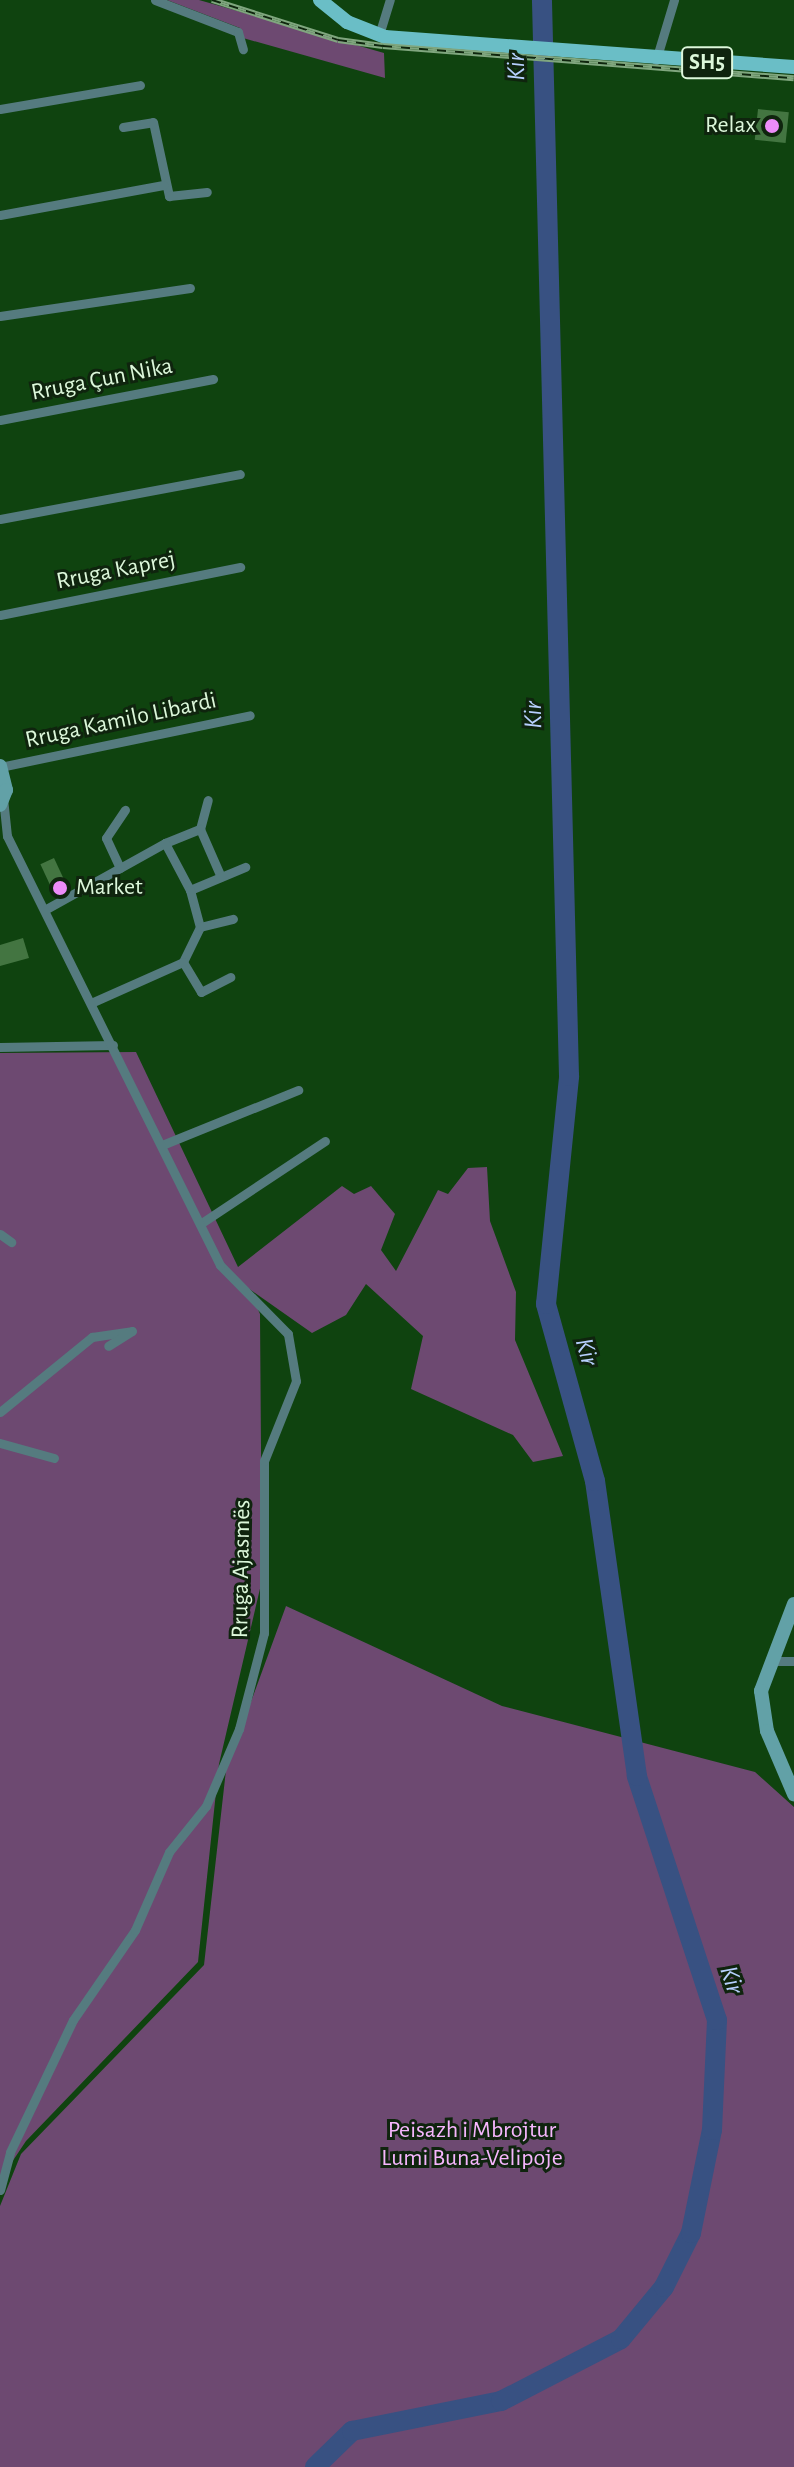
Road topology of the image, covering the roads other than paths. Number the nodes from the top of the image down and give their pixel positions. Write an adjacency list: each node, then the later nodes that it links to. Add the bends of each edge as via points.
1 (155, 0): 6 (street, via 238,32)
2 (320, 0): 5 (main road, SH5)
3 (390, 0): 5 (street)
4 (674, 0): 7 (street)
5 (382, 36): 7 (main road, SH5)
6 (243, 49)
7 (656, 60): 8 (main road, SH5)
8 (794, 67)
9 (140, 85): 10 (street)
10 (0, 109)
11 (123, 127): 12 (street, via 153,122)
12 (163, 185): 13 (street, via 169,196); 14 (street)
13 (207, 192)
14 (0, 215)
15 (190, 288): 16 (street)
16 (0, 316)
17 (213, 379): 18 (street, Rruga Çun Nika)
18 (0, 420)
19 (240, 474): 20 (street)
20 (0, 519)
21 (240, 567): 22 (street, Rruga Kaprej)
22 (0, 615)
23 (250, 715): 24 (street, Rruga Kamilo Libardi)
24 (0, 766): 26 (street)
25 (208, 800): 28 (street)
26 (2, 803): 29 (street)
27 (125, 810): 32 (street, via 106,838)
28 (200, 829): 30 (street); 33 (street)
29 (4, 834): 35 (street)
30 (165, 843): 32 (street); 34 (street)
31 (245, 867): 33 (street)
32 (120, 868): 35 (street)
33 (221, 877): 34 (street)
34 (190, 890): 37 (street)
35 (48, 908): 40 (street)
36 (233, 919): 37 (street)
37 (200, 927): 38 (street)
38 (183, 962): 39 (street, via 201,992); 40 (street)
39 (230, 977)
40 (93, 1002): 41 (street)
41 (113, 1045): 42 (street); 45 (street)
42 (0, 1047)
43 (298, 1090): 45 (street)
44 (325, 1141): 46 (street)
45 (162, 1145): 46 (street)
46 (200, 1224): 57 (street, Rruga Ajasmës, via 227,1276 282,1325 296,1355 296,1381 264,1461 264,1633 239,1729 206,1806 169,1852 135,1930 73,2020 10,2152)
47 (0, 1234): 48 (street)
48 (11, 1242)
49 (108, 1346): 50 (street, via 132,1331 92,1337)
50 (0, 1412)
51 (0, 1443): 52 (street)
52 (54, 1458)
53 (794, 1604): 54 (street)
54 (770, 1661): 55 (street); 56 (street, via 761,1700)
55 (794, 1661)
56 (794, 1794)
57 (0, 2190)

